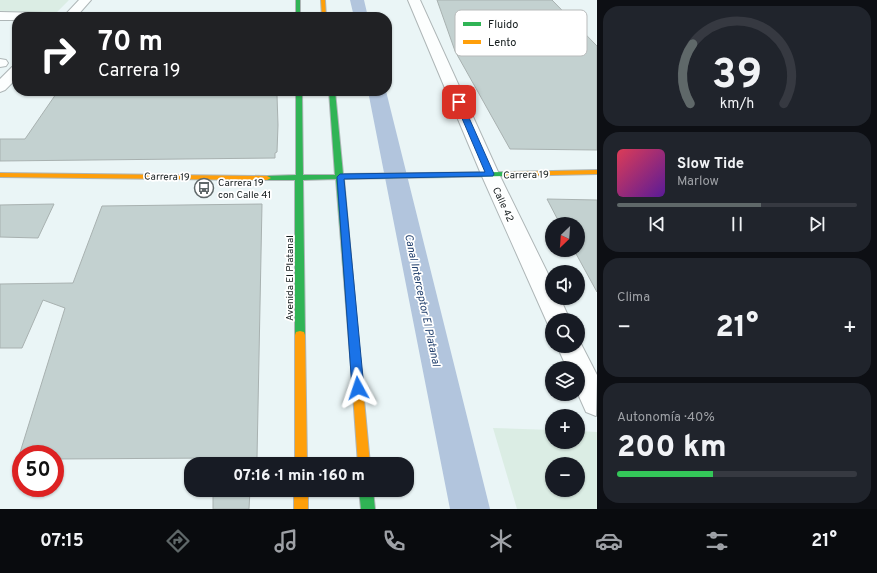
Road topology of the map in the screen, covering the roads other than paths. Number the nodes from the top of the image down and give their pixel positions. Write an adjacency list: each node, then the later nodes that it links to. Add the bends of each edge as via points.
1 (85, 0): 5 (street)
2 (298, 0): 6 (main road)
3 (323, 0): 7 (main road)
4 (414, 0): 16 (street, Calle 42)
5 (74, 12)
6 (298, 12)
7 (324, 12)
8 (0, 16): 9 (street)
9 (12, 16)
10 (12, 75): 11 (street)
11 (0, 87)
12 (299, 96): 18 (main road, Avenida El Platanal)
13 (332, 96): 17 (main road)
14 (597, 172): 16 (main road, Carrera 19)
15 (0, 174): 18 (main road, Carrera 19)
16 (490, 174): 17 (main road, Carrera 19); 19 (street, Calle 42)
17 (340, 177): 18 (main road, Carrera 19); 23 (main road)
18 (300, 178): 22 (main road, Avenida El Platanal)
19 (555, 313)
20 (573, 353): 21 (street)
21 (596, 403)
22 (301, 457)
23 (363, 457)
24 (301, 497): 26 (main road)
25 (367, 497): 27 (main road)
26 (301, 509)
27 (368, 509)

